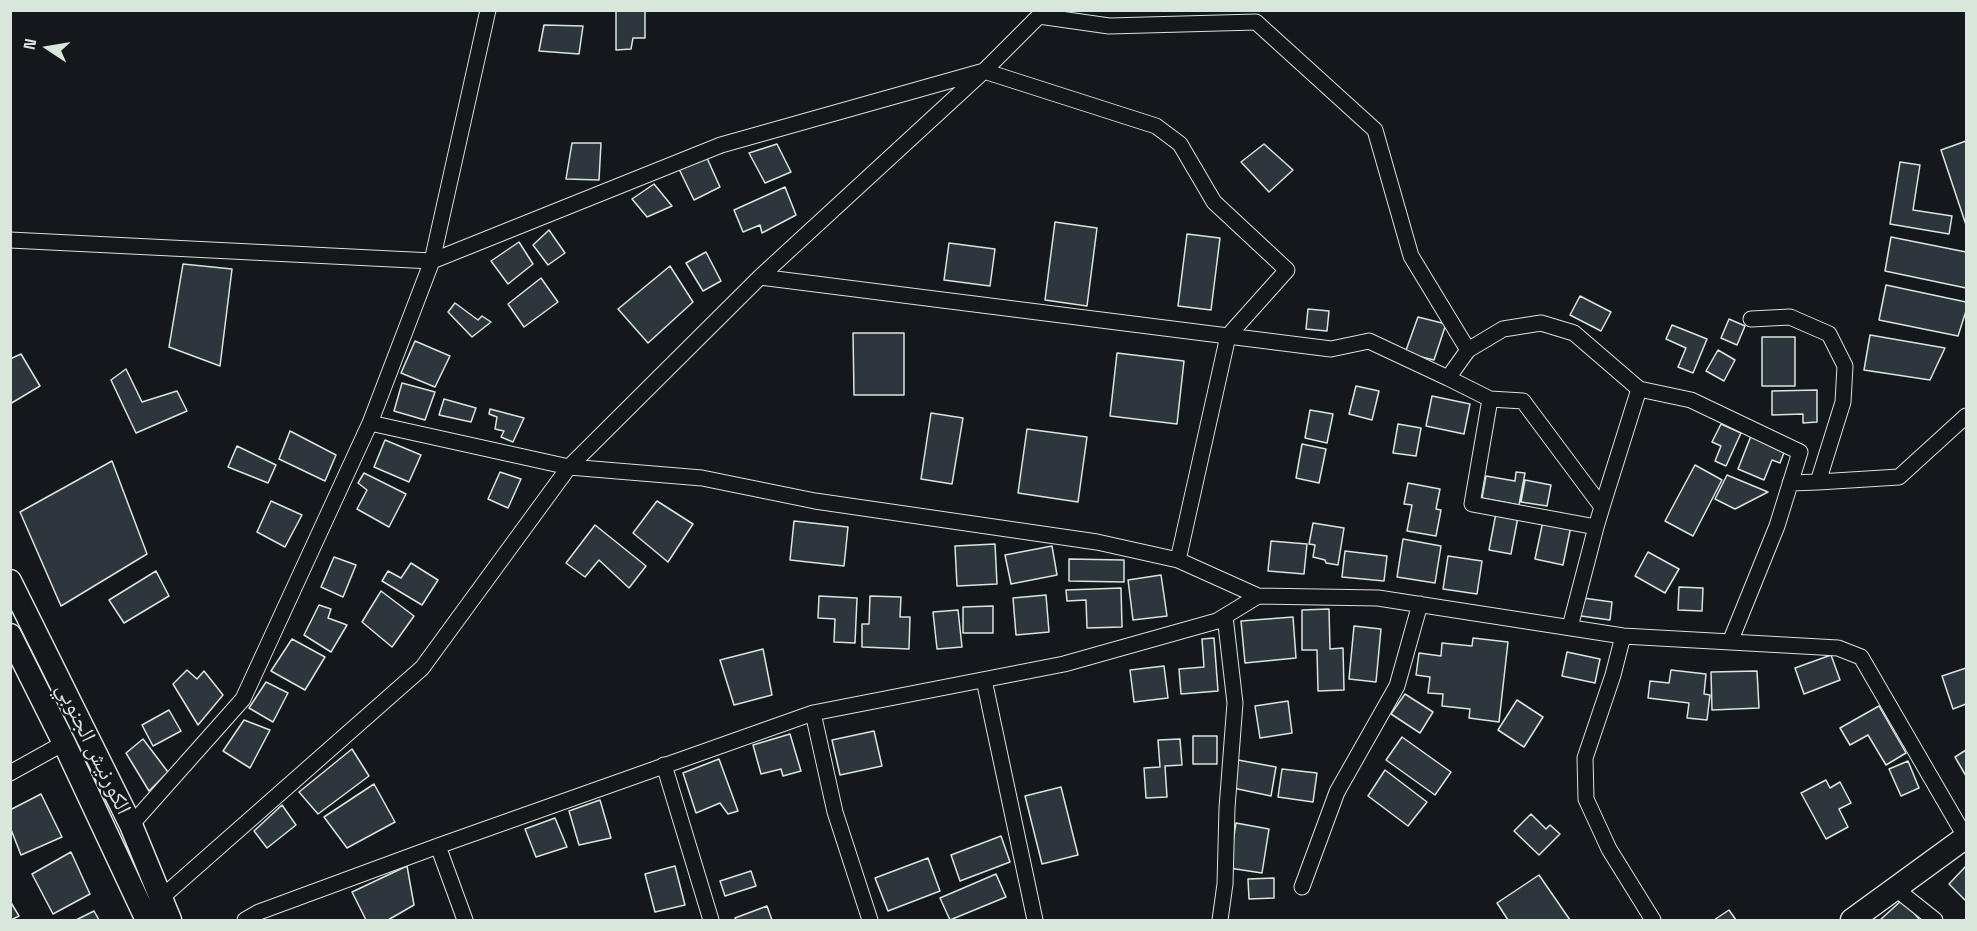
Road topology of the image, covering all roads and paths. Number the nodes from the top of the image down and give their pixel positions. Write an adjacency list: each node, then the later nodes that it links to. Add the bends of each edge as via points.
1 (488, 10): 5 (street)
2 (1042, 13): 3 (street); 9 (street, via 1109,26 1256,22 1375,130 1412,256)
3 (984, 71): 5 (street, via 721,145); 6 (street); 8 (street, via 1156,126 1180,144 1214,202 1287,270)
4 (10, 240): 5 (street)
5 (432, 261): 14 (street)
6 (760, 277): 8 (street); 15 (street)
7 (1751, 319): 16 (street, via 1790,317 1829,334 1845,366 1843,402)
8 (1228, 336): 10 (street, via 1331,349 1370,340); 20 (street)
9 (1468, 350): 10 (street); 11 (street, via 1503,329 1541,323 1574,333)
10 (1448, 378): 12 (street)
11 (1639, 389): 17 (street, via 1691,400 1800,452); 18 (street)
12 (1490, 399): 18 (street, via 1523,401); 19 (street, via 1472,504)
13 (1966, 416): 16 (street, via 1899,477)
14 (370, 423): 15 (street); 34 (street, via 243,699)
15 (569, 467): 20 (street, via 702,478 815,501 1097,542); 39 (street, via 422,668)
16 (1818, 482): 17 (street)
17 (1790, 483): 28 (street, via 1777,526)
18 (1602, 507): 19 (street)
19 (1596, 527): 25 (street)
20 (1178, 560): 22 (street)
21 (10, 581): 34 (main road, الكورنيش الجنوبي)
22 (1258, 596): 23 (street, via 1378,598); 24 (street)
23 (1420, 604): 25 (street); 37 (street, via 1397,686 1337,792)
24 (1226, 616): 29 (street, via 1064,664); 47 (street, via 1235,703)
25 (1570, 627): 27 (street)
26 (10, 635): 31 (main road, الكورنيش الجنوبي)
27 (1623, 636): 28 (street); 48 (street, via 1585,758 1586,799 1609,849)
28 (1730, 642): 35 (street, via 1838,648 1861,657)
29 (984, 680): 30 (street); 46 (street)
30 (813, 713): 32 (street); 45 (street, via 835,812)
31 (64, 743): 33 (street); 40 (main road, الكورنيش الجنوبي)
32 (664, 765): 36 (street); 44 (street)
33 (10, 773)
34 (131, 825): 39 (main road, الكورنيش الجنوبي)
35 (1966, 837): 38 (main road)
36 (438, 846): 42 (street, via 259,912); 43 (street)
37 (1302, 887)
38 (1896, 889): 49 (main road); 50 (street)
39 (161, 898): 41 (main road, الكورنيش الجنوبي)
40 (147, 921)
41 (170, 921)
42 (245, 921)
43 (465, 921)
44 (711, 921)
45 (870, 921)
46 (1035, 921)
47 (1220, 921)
48 (1653, 921)
49 (1851, 921)
50 (1935, 921)

